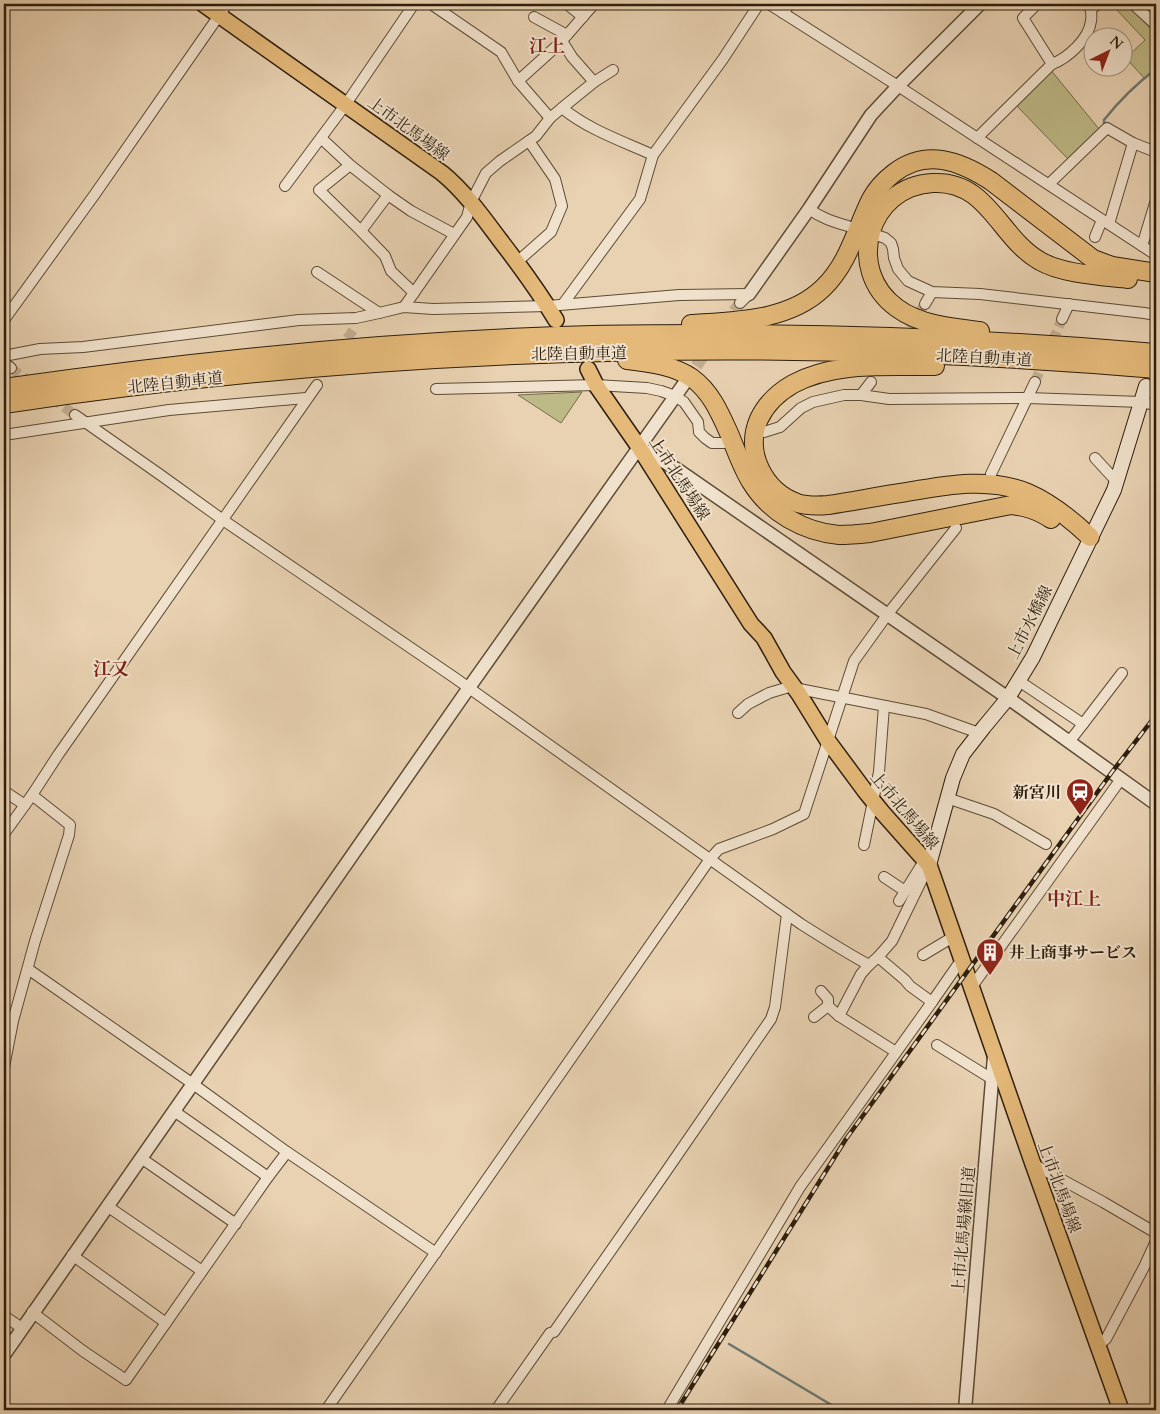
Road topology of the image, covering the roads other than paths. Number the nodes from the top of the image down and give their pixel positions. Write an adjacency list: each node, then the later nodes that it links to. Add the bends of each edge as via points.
1 (203, 4): 13 (main road, 上市北馬場線)
2 (414, 4): 24 (street)
3 (431, 4): 21 (street, via 501,52)
4 (594, 4): 16 (street)
5 (759, 4): 32 (street)
6 (769, 4): 14 (street)
7 (790, 4): 14 (street)
8 (980, 4): 23 (street)
9 (1037, 4): 19 (street, via 1023,18)
10 (1133, 4): 17 (street)
11 (570, 5): 16 (street)
12 (1091, 6): 19 (street, via 1087,35)
13 (224, 10): 24 (main road, 上市北馬場線); 63 (street)
14 (783, 13): 23 (street)
15 (534, 17): 18 (street)
16 (583, 17): 18 (street)
17 (1156, 25)
18 (564, 38): 21 (street); 22 (street, via 572,57)
19 (1052, 64): 28 (street)
20 (614, 70): 22 (street)
21 (518, 81): 26 (street)
22 (594, 82): 25 (street)
23 (898, 86): 28 (street); 39 (street, via 871,116)
24 (346, 104): 27 (street); 38 (main road, 上市北馬場線, via 442,173)
25 (562, 108): 26 (street); 32 (street, via 617,140)
26 (550, 118): 29 (street)
27 (321, 138): 33 (street); 35 (street)
28 (978, 138): 34 (street)
29 (529, 141): 38 (street, via 486,173); 48 (street, via 555,179 562,206 551,232)
30 (1129, 141): 31 (street); 34 (street, via 1107,128); 40 (street)
31 (1156, 152)
32 (653, 155): 55 (street, via 640,199)
33 (350, 166): 36 (street); 42 (street, via 319,190)
34 (1049, 184): 40 (street)
35 (286, 186)
36 (388, 195): 42 (street); 43 (street)
37 (1156, 200): 46 (street)
38 (471, 202): 43 (street, via 468,216); 48 (main road, 上市北馬場線)
39 (809, 209): 41 (street, via 829,221); 54 (street)
40 (1106, 222): 45 (street); 46 (street)
41 (848, 226)
42 (361, 231): 53 (street, via 385,256 391,271)
43 (454, 234): 53 (street)
44 (879, 236): 52 (street, via 891,243 898,269 908,281)
45 (1095, 237)
46 (1142, 246): 47 (street)
47 (1156, 255)
48 (517, 262): 59 (main road, 上市北馬場線)
49 (318, 272): 60 (street)
50 (1156, 273): 65 (highway, via 1112,266 1094,259 992,181 953,162 930,159 908,164 879,186 842,264 823,288 795,307 749,319)
51 (1156, 281): 66 (highway, via 1077,272 1040,261 1016,242 981,200 970,192 946,184 922,184 899,194 881,211 869,237 868,260 874,282 892,304 909,315 976,330)
52 (932, 292): 56 (street); 57 (street)
53 (414, 293): 58 (street)
54 (745, 298): 55 (street, via 679,295)
55 (563, 304): 59 (street)
56 (924, 304)
57 (1069, 304): 61 (street); 62 (street)
58 (404, 306): 59 (street, via 433,309); 60 (street)
59 (548, 306): 64 (main road, 上市北馬場線)
60 (379, 313): 68 (street, via 356,322 299,320 83,347 40,349)
61 (1156, 315)
62 (1062, 319)
63 (4, 320)
64 (556, 320)
65 (514, 338): 67 (highway, 北陸自動車道, via 753,334 840,336 1024,343); 79 (highway, 北陸自動車道, via 263,356)
66 (1156, 349)
67 (1156, 353)
68 (4, 356)
69 (431, 359): 70 (highway, 北陸自動車道, via 510,354 750,350 939,355); 86 (highway, 北陸自動車道, via 174,381); 99 (highway, via 612,359 658,364 682,373 706,391 717,407 751,482 768,504 786,518 825,533 870,533 1011,505 1038,510)
70 (1103, 365): 72 (highway, 北陸自動車道); 99 (highway, via 861,367 820,373 783,390 774,399 759,418 754,445 761,472 768,483 798,503 828,505 984,483 1028,493 1072,520)
71 (588, 370): 77 (main road, 上市北馬場線)
72 (1156, 370)
73 (686, 381): 82 (street)
74 (871, 382): 81 (street)
75 (1035, 382): 84 (street)
76 (317, 385): 83 (street)
77 (596, 385): 80 (street); 82 (street, via 647,388); 93 (main road, 上市北馬場線)
78 (1146, 386): 85 (main road, 上市水橋線)
79 (4, 388)
80 (436, 389)
81 (861, 395): 84 (street); 90 (street, via 813,402 792,414 780,427)
82 (675, 396): 92 (street, via 692,413 698,422 699,432 705,438 712,443); 93 (street)
83 (306, 398): 89 (street); 97 (street)
84 (1028, 398): 85 (street); 95 (street)
85 (1141, 402): 87 (street); 96 (main road, 上市水橋線)
86 (4, 404)
87 (1156, 405)
88 (75, 415): 89 (street)
89 (86, 422): 91 (street); 97 (street)
90 (764, 432)
91 (4, 435)
92 (724, 443)
93 (640, 447): 100 (street); 103 (street); 104 (main road, 上市北馬場線, via 751,624 764,638)
94 (1095, 458): 96 (street)
95 (991, 474)
96 (1117, 482): 99 (main road, 上市水橋線)
97 (223, 520): 103 (street); 115 (street)
98 (956, 528): 100 (street)
99 (1090, 537): 102 (main road, 上市水橋線)
100 (887, 615): 105 (street, via 854,661); 106 (street)
101 (1122, 672): 109 (street)
102 (1018, 682): 106 (main road, 上市水橋線); 109 (street)
103 (468, 689): 123 (street); 147 (street)
104 (796, 689): 105 (street); 108 (street, via 789,687 769,693); 111 (main road, 上市北馬場線)
105 (842, 697): 107 (street); 111 (street)
106 (1008, 698): 110 (main road, 上市水橋線); 112 (street)
107 (884, 706): 110 (street, via 926,714); 117 (street, via 879,772)
108 (738, 713)
109 (1083, 724): 112 (street)
110 (979, 733): 116 (main road, 上市水橋線, via 963,754)
111 (828, 740): 117 (main road, 上市北馬場線); 123 (street, via 804,814 719,849)
112 (1069, 742): 113 (street)
113 (1121, 778): 118 (street); 135 (street)
114 (4, 791): 119 (street)
115 (32, 795): 119 (street); 134 (street, via 70,824)
116 (947, 798): 121 (street, via 994,814); 124 (main road, 上市水橋線)
117 (873, 801): 122 (street); 124 (main road, 上市北馬場線)
118 (1156, 804)
119 (25, 805): 120 (street)
120 (4, 834)
121 (1046, 844)
122 (864, 845)
123 (710, 859): 128 (street); 157 (street)
124 (929, 865): 126 (street, via 920,866); 129 (main road, 上市北馬場線); 131 (street, via 892,941)
125 (884, 877): 126 (street)
126 (905, 891): 127 (street)
127 (899, 901)
128 (787, 914): 133 (street); 167 (street, via 771,1019 554,1332 550,1333)
129 (954, 937): 130 (street); 132 (main road, 上市北馬場線)
130 (924, 955)
131 (878, 957): 133 (street); 137 (street)
132 (962, 962): 135 (main road, 上市北馬場線); 137 (street)
133 (869, 965): 139 (street)
134 (28, 969): 141 (street); 147 (street)
135 (971, 988): 144 (main road, 上市北馬場線)
136 (821, 991): 138 (street, via 828,999)
137 (932, 1002): 143 (street)
138 (828, 1006): 139 (street); 140 (street)
139 (839, 1016): 143 (street)
140 (814, 1018)
141 (8, 1019): 145 (street)
142 (937, 1045): 146 (street)
143 (896, 1052): 168 (street, via 800,1187)
144 (995, 1052): 146 (street, 上市北馬場線旧道); 151 (main road, 上市北馬場線)
145 (4, 1067)
146 (992, 1078): 169 (street, 上市北馬場線旧道)
147 (194, 1084): 148 (street); 149 (street)
148 (174, 1111): 150 (street); 152 (street)
149 (287, 1152): 152 (street); 157 (street)
150 (141, 1158): 153 (street); 154 (street)
151 (1033, 1164): 155 (street); 164 (main road, 上市北馬場線)
152 (268, 1177): 154 (street)
153 (107, 1206): 158 (street); 159 (street)
154 (236, 1224): 159 (street)
155 (1156, 1233)
156 (1156, 1241): 164 (street, via 1106,1339)
157 (436, 1253): 166 (street)
158 (72, 1255): 160 (street); 162 (street)
159 (202, 1271): 162 (street)
160 (32, 1312): 162 (street, via 126,1380); 163 (street)
161 (4, 1316): 163 (street)
162 (166, 1323)
163 (22, 1328): 165 (street)
164 (1098, 1345): 170 (main road, 上市北馬場線)
165 (4, 1355)
166 (326, 1410)
167 (496, 1410)
168 (667, 1410)
169 (965, 1410)
170 (1121, 1410)

